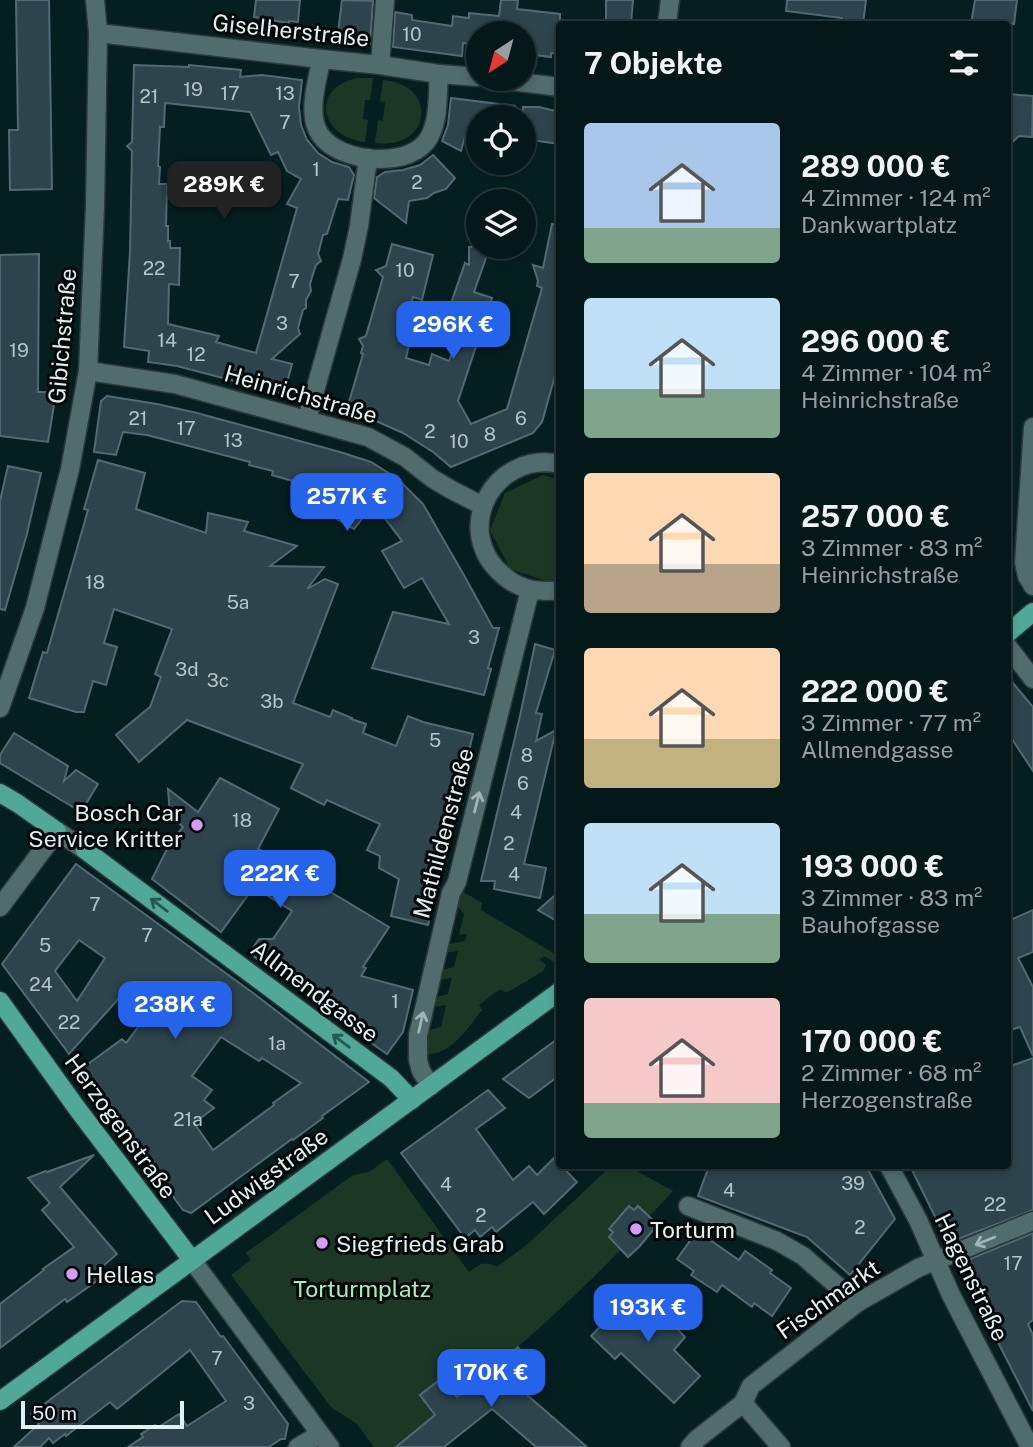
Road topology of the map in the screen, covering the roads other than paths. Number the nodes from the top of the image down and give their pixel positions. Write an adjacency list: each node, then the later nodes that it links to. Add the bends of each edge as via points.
1 (95, 0): 5 (street, Gibichstraße)
2 (385, 0): 7 (street)
3 (670, 0): 4 (street)
4 (667, 21)
5 (98, 33): 6 (street, Giselherstraße); 13 (street, Gibichstraße)
6 (321, 59): 7 (street, Giselherstraße); 12 (street, via 314,106 316,128 338,149)
7 (380, 65): 8 (street, Giselherstraße)
8 (439, 74): 9 (street, Giselherstraße); 12 (street, via 435,122 424,145 407,156)
9 (466, 76)
10 (536, 84): 11 (street)
11 (556, 87)
12 (368, 158): 14 (street, via 352,259)
13 (88, 370): 14 (street, Heinrichstraße, via 175,384); 25 (street, Gibichstraße, via 70,469 38,595)
14 (307, 419): 17 (street, Heinrichstraße, via 379,442)
15 (1033, 427): 18 (street, via 1024,562)
16 (556, 463): 17 (street, via 526,464 508,473 493,487)
17 (483, 506): 19 (street, via 481,539 486,554 512,583)
18 (1033, 586)
19 (530, 590): 20 (street); 32 (street, Mathildenstraße, one-way to 19, via 418,1060 418,1035)
20 (556, 590)
21 (1033, 612): 22 (main road)
22 (1011, 630)
23 (1011, 651): 24 (street)
24 (1033, 679)
25 (0, 708)
26 (0, 793): 27 (main road)
27 (57, 831): 28 (street); 29 (street)
28 (85, 850): 33 (main road, Allmendgasse, one-way to 28, via 391,1078)
29 (0, 907)
30 (556, 994): 32 (main road, Ludwigstraße)
31 (0, 1002): 37 (main road, Herzogenstraße)
32 (431, 1087): 33 (main road, Ludwigstraße)
33 (412, 1100): 37 (main road, Ludwigstraße)
34 (891, 1169): 38 (street, Hagenstraße)
35 (688, 1206): 39 (street, via 791,1249)
36 (1033, 1221): 38 (street, Fischmarkt, one-way to 38)
37 (192, 1260): 40 (main road, Ludwigstraße); 42 (street, Herzogenstraße)
38 (937, 1261): 39 (street, Fischmarkt); 43 (street, Hagenstraße)
39 (857, 1303): 41 (street, Fischmarkt, via 751,1387)
40 (0, 1401)
41 (743, 1403): 45 (street, Fischmarkt); 46 (street)
42 (325, 1441): 44 (street)
43 (1030, 1444)
44 (298, 1447)
45 (690, 1447)
46 (780, 1447)

